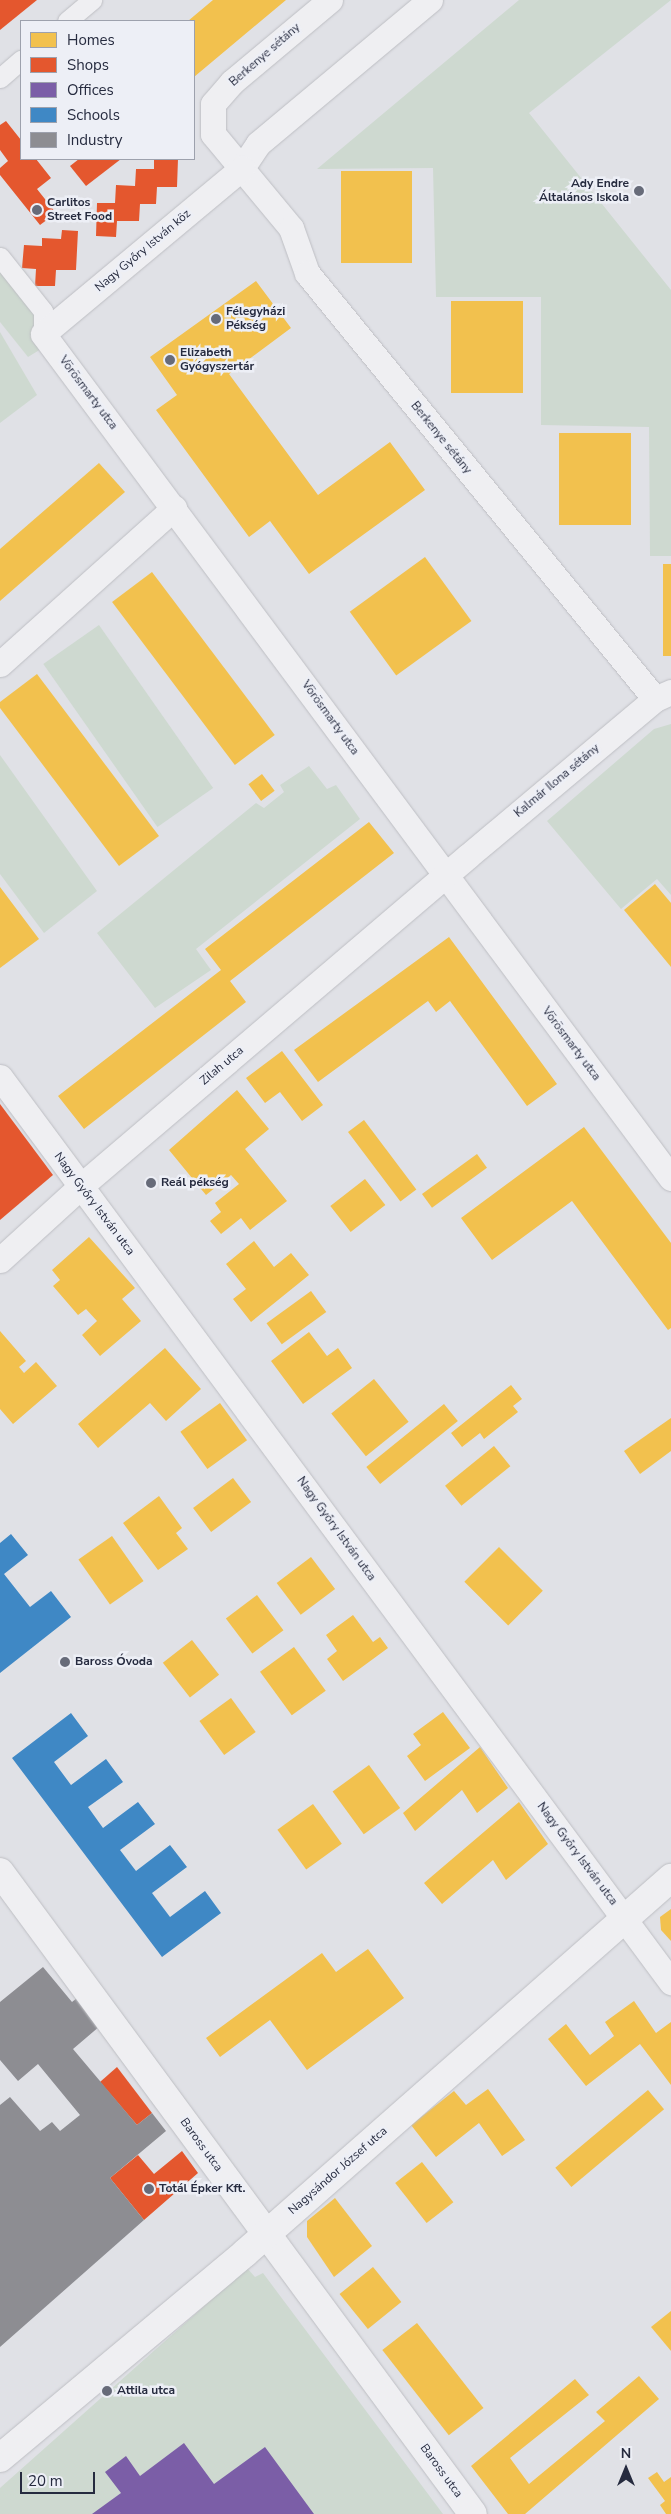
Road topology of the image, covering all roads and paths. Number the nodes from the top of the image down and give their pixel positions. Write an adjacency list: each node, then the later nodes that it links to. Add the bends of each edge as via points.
1 (92, 0): 4 (street)
2 (330, 0): 7 (street, Berkenye sétány, via 232,82 214,104 213,134)
3 (430, 0): 7 (street, via 258,144)
4 (68, 20)
5 (20, 61): 6 (street)
6 (0, 78)
7 (242, 168): 9 (street, Nagy Győry István köz); 12 (street, Berkenye sétány, via 291,228 306,273)
8 (0, 257): 9 (street, via 43,311)
9 (43, 334): 10 (street, Vörösmarty utca)
10 (174, 508): 11 (street); 13 (street, Vörösmarty utca)
11 (0, 664)
12 (663, 696): 13 (street, Kalmár Ilona sétány)
13 (446, 875): 15 (street, Vörösmarty utca); 16 (street, Zilah utca)
14 (0, 1077): 16 (street, Nagy Győry István utca)
15 (671, 1178)
16 (82, 1185): 17 (street, Zilah utca); 20 (street, Nagy Győry István utca)
17 (0, 1260)
18 (0, 1872): 22 (street, Baross utca)
19 (671, 1878): 20 (street, Nagysándor József utca)
20 (624, 1919): 21 (street, Nagy Győry István utca); 22 (street, Nagysándor József utca)
21 (671, 1982)
22 (267, 2233): 23 (street, Nagysándor József utca); 24 (street, Baross utca)
23 (0, 2458)
24 (473, 2514)

